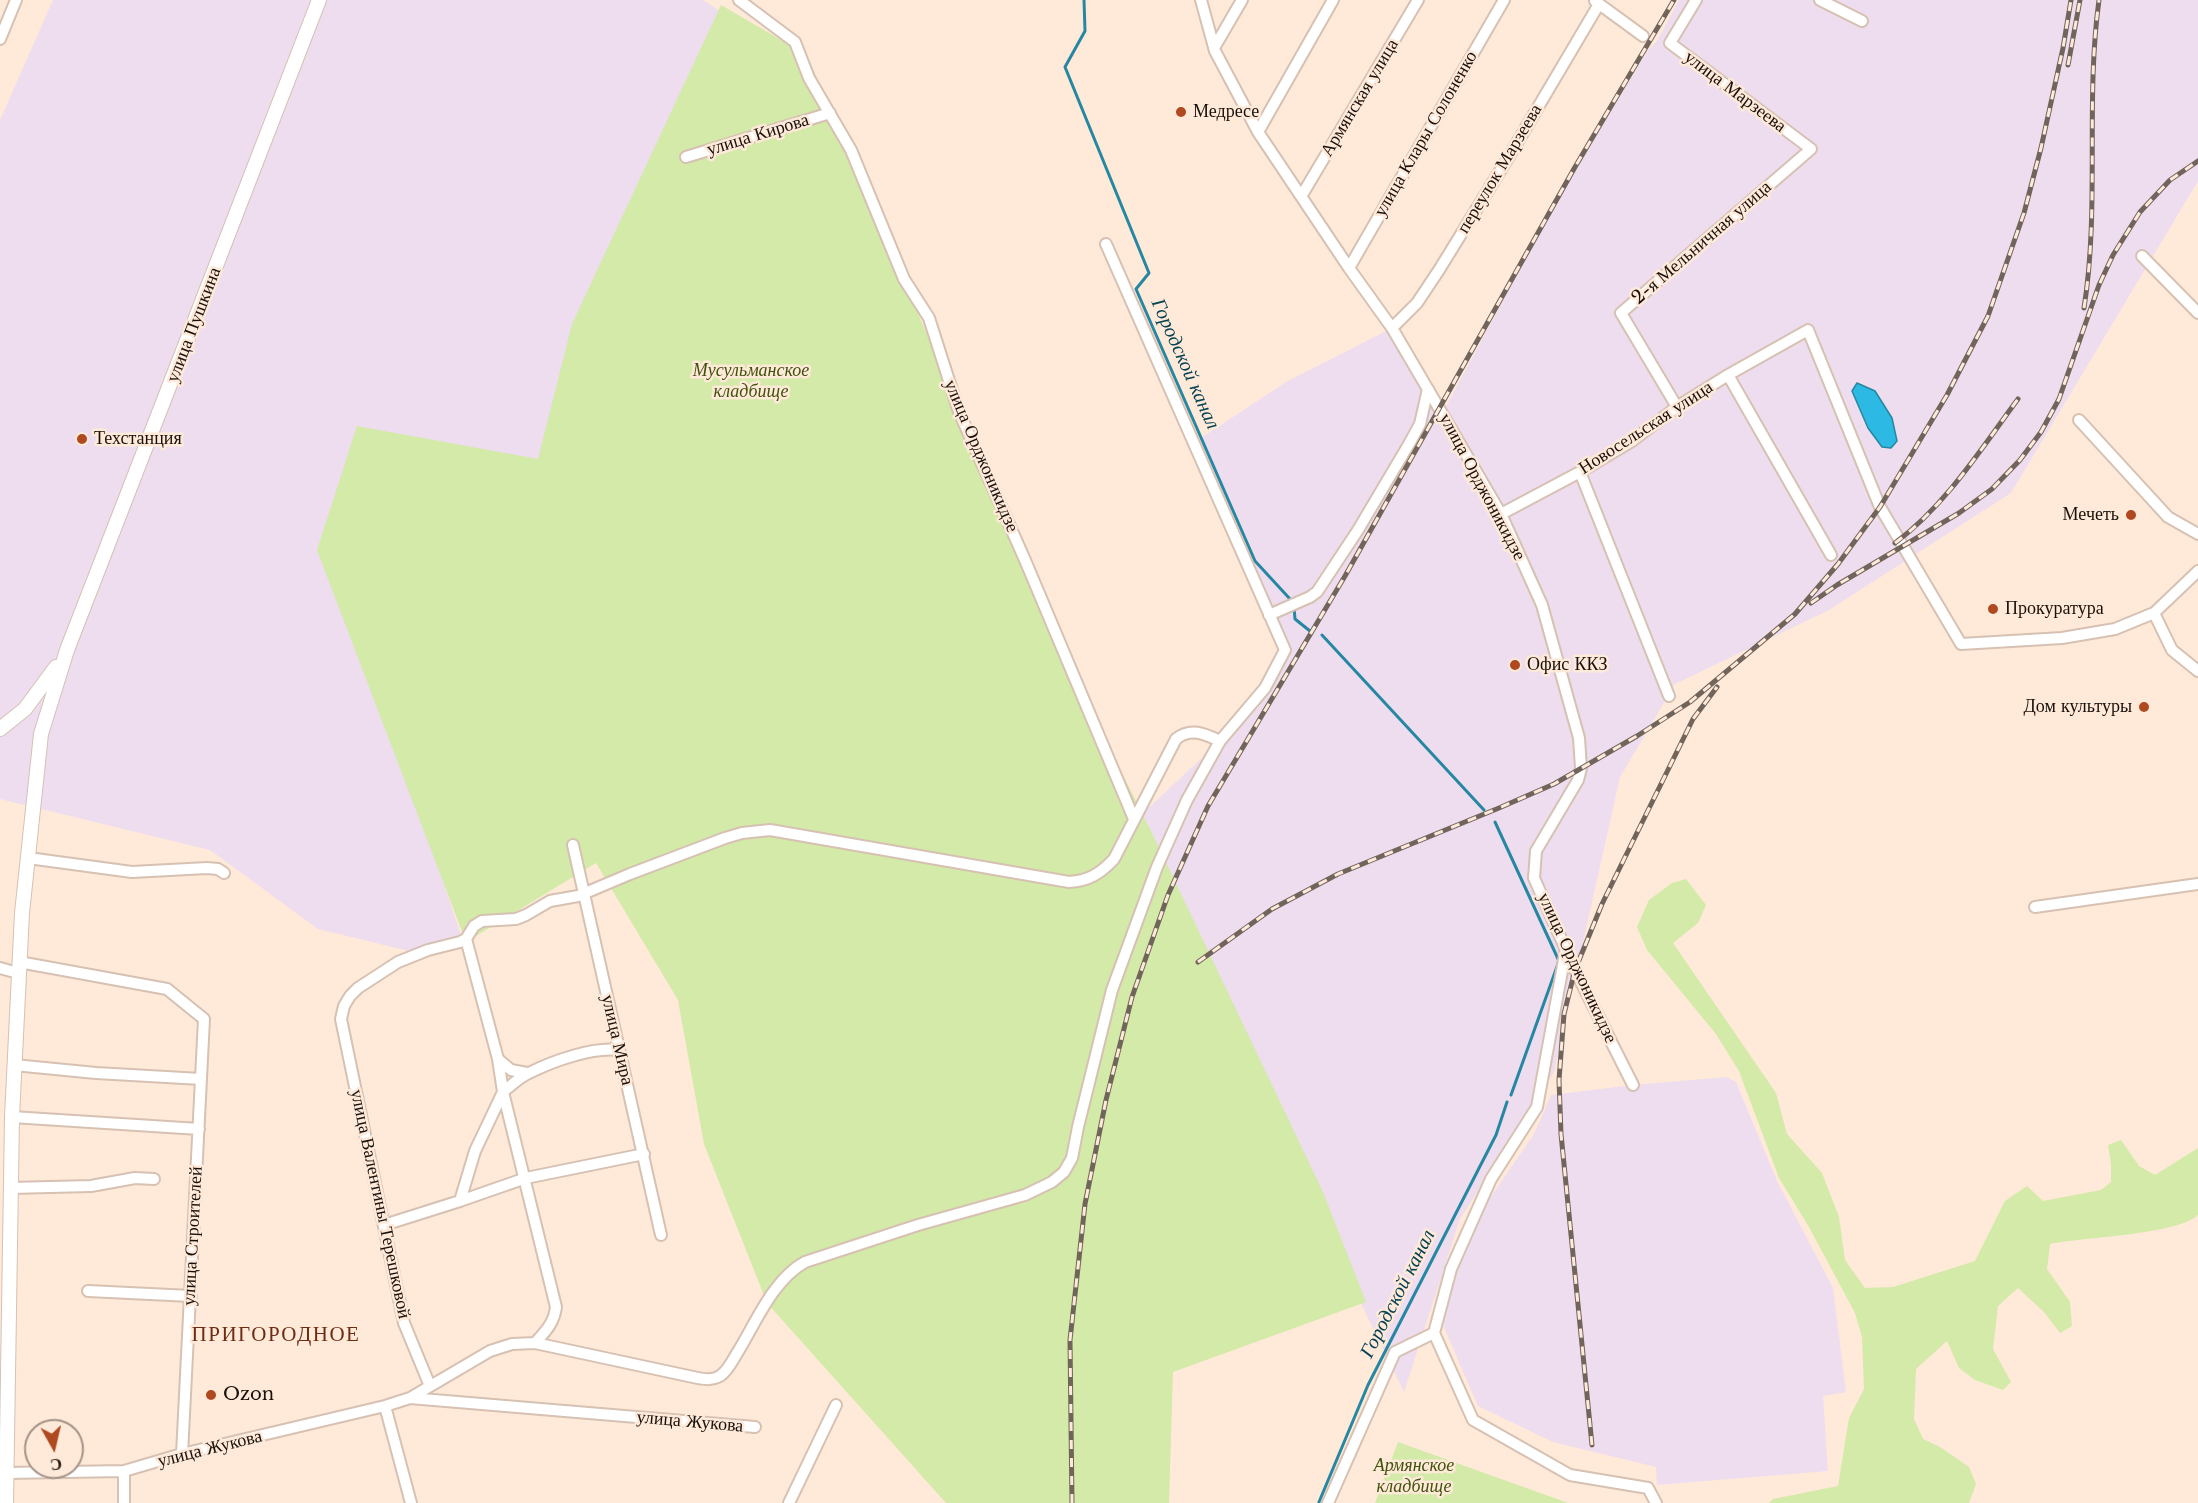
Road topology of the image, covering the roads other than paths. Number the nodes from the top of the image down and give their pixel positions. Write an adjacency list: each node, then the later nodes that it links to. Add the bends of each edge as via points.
1 (16, 0): 14 (street)
2 (319, 0): 37 (street, улица Пушкина)
3 (739, 0): 16 (street, улица Орджоникидзе, via 795,42 809,78)
4 (1201, 0): 15 (street, улица Орджоникидзе)
5 (1242, 0): 15 (street)
6 (1333, 0): 17 (street)
7 (1418, 0): 20 (street, Армянская улица)
8 (1504, 0): 23 (street, улица Клары Солоненко)
9 (1696, 0): 18 (street, улица Марзеева, via 1670,43)
10 (1820, 0): 12 (street)
11 (1596, 2): 13 (street); 25 (street, переулок Марзеева, via 1439,270 1417,303)
12 (1862, 21)
13 (1643, 36)
14 (0, 39)
15 (1214, 48): 17 (street, улица Орджоникидзе)
16 (830, 113): 19 (street, улица Кирова); 42 (street, улица Орджоникидзе, via 851,150 904,279 929,318 959,412)
17 (1258, 132): 20 (street, улица Орджоникидзе)
18 (1811, 149): 28 (street, 2-я Мельничная улица, via 1621,313)
19 (686, 157)
20 (1302, 195): 23 (street, улица Орджоникидзе)
21 (1106, 244): 36 (street)
22 (2142, 256): 24 (street)
23 (1349, 268): 25 (street, улица Орджоникидзе)
24 (2198, 313)
25 (1392, 328): 27 (street, улица Орджоникидзе)
26 (1728, 375): 28 (street, Новосельская улица); 33 (street, Новосельская улица); 35 (street, Новосельская улица, via 1808,330 1880,507 1961,644 2062,638 2115,629)
27 (1428, 389): 31 (street, улица Орджоникидзе); 36 (street, улица Орджоникидзе, via 1420,424 1317,592)
28 (1677, 407): 30 (street, Новосельская улица, via 1632,441)
29 (2079, 420): 32 (street, via 2168,517)
30 (1580, 472): 31 (street, Новосельская улица); 39 (street)
31 (1501, 514): 50 (street, улица Орджоникидзе, via 1542,605 1579,738 1578,780 1536,850 1535,860 1534,878)
32 (2198, 534)
33 (1831, 555)
34 (2198, 571): 35 (street)
35 (2154, 613): 38 (street, via 2172,650)
36 (1269, 615): 41 (street, via 1284,650 1265,688)
37 (67, 650): 40 (street, улица Пушкина, via 25,709); 44 (street, улица Пушкина, via 41,734)
38 (2198, 671)
39 (1669, 696)
40 (0, 729)
41 (1220, 741): 42 (street, via 1193,732 1176,739); 72 (street, улица Жукова, via 1186,800 1112,990 1072,1158 1065,1172 1025,1195 918,1225 794,1268 765,1305 727,1370 714,1378 693,1377)
42 (1134, 819): 47 (street, via 1114,859 1091,878 1080,881 763,831 725,838)
43 (573, 845): 47 (street, улица Мира)
44 (28, 858): 45 (street, via 132,872 207,868); 51 (street, улица Пушкина)
45 (224, 873)
46 (2198, 884): 48 (street)
47 (584, 893): 49 (street, via 550,901 516,919 482,921); 53 (street, улица Мира)
48 (2035, 907)
49 (466, 939): 54 (street); 67 (street, улица Валентины Терешковой, via 399,962 358,988 344,1006 341,1019)
50 (1566, 949): 58 (street, улица Орджоникидзе); 71 (street, via 1537,1107 1491,1179 1451,1269)
51 (19, 967): 52 (street); 55 (street, улица Пушкина); 57 (street, улица Строителей, via 167,989 204,1019)
52 (0, 968)
53 (618, 1050): 56 (street, via 583,1053); 62 (street, улица Мира)
54 (498, 1059): 56 (street, via 512,1070); 59 (street)
55 (14, 1065): 57 (street); 60 (street, улица Пушкина)
56 (527, 1073): 59 (street)
57 (201, 1079): 61 (street, улица Строителей)
58 (1633, 1085)
59 (503, 1092): 63 (street); 66 (street, via 475,1151)
60 (12, 1117): 61 (street); 65 (street, улица Пушкина)
61 (199, 1129): 70 (street, улица Строителей)
62 (644, 1154): 63 (street); 68 (street, улица Мира)
63 (526, 1178): 66 (street); 72 (street, via 556,1306 555,1317)
64 (154, 1179): 65 (street, via 135,1178 91,1186)
65 (10, 1188): 73 (street, улица Пушкина)
66 (460, 1201): 67 (street)
67 (384, 1225): 74 (street, улица Валентины Терешковой, via 404,1323)
68 (662, 1235)
69 (88, 1291): 70 (street)
70 (191, 1296): 79 (street, улица Строителей)
71 (1434, 1333): 86 (street, via 1395,1352); 87 (street, via 1473,1420 1570,1475 1648,1488)
72 (535, 1343): 74 (street, улица Жукова, via 512,1344 490,1351)
73 (3, 1383): 81 (street, улица Пушкина)
74 (430, 1386): 75 (street, улица Жукова)
75 (410, 1398): 77 (street, улица Жукова); 78 (street, улица Жукова)
76 (836, 1405): 85 (street)
77 (385, 1406): 79 (street, улица Жукова); 84 (street)
78 (755, 1427)
79 (182, 1454): 80 (street, улица Жукова)
80 (124, 1471): 81 (street, улица Жукова); 83 (street)
81 (6, 1473): 82 (street, улица Пушкина)
82 (6, 1503)
83 (124, 1503)
84 (411, 1503)
85 (789, 1503)
86 (1328, 1503)
87 (1656, 1503)

